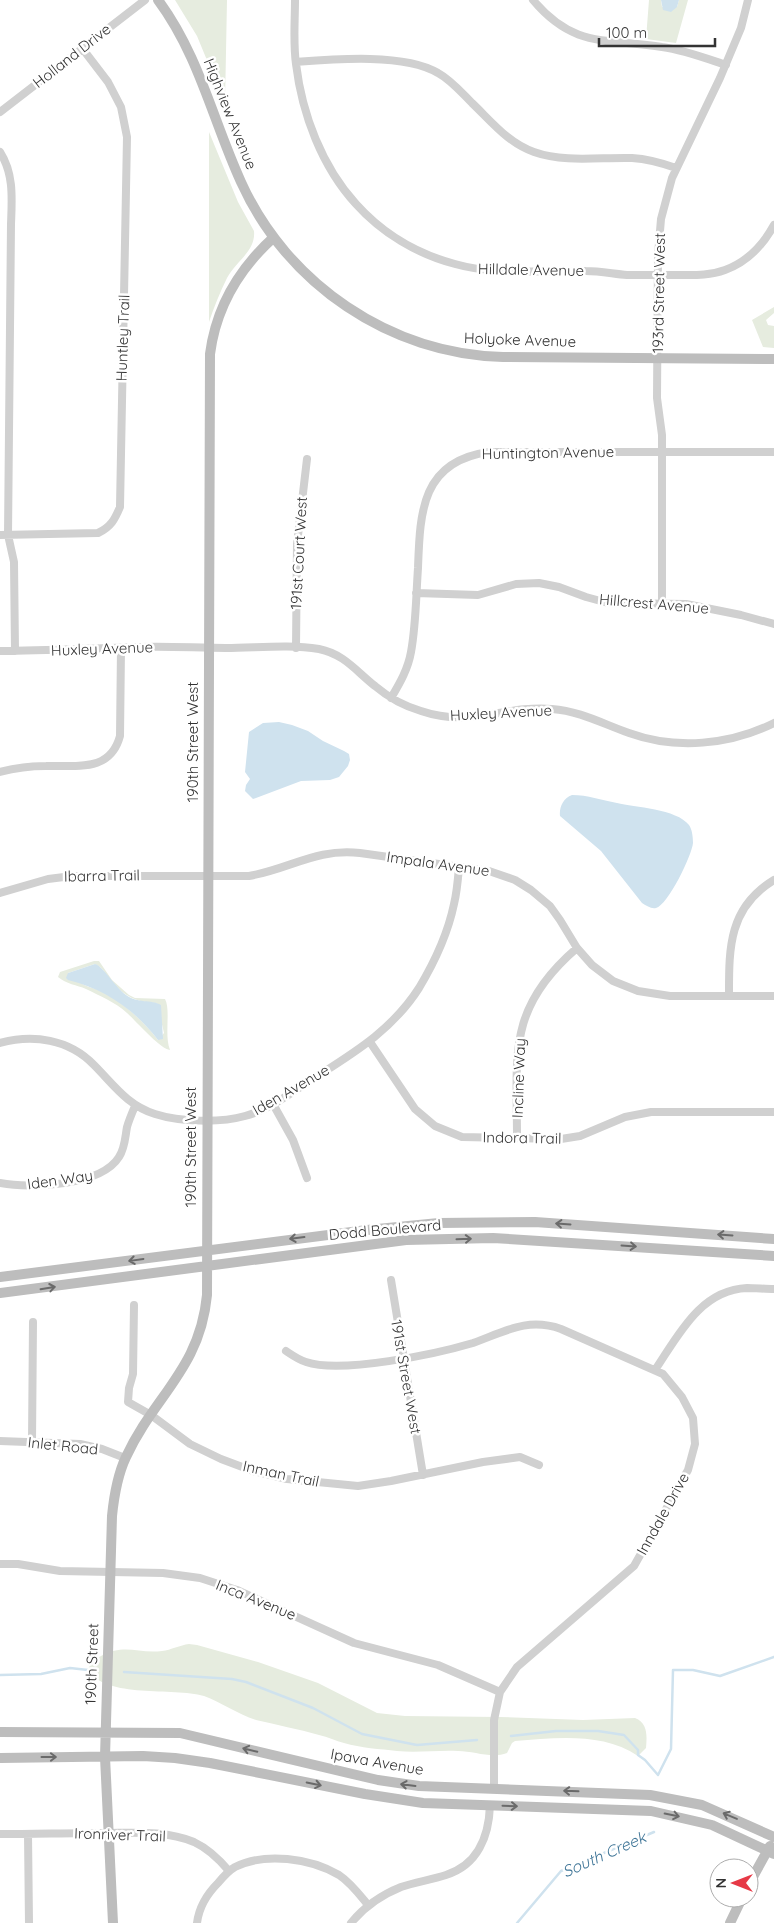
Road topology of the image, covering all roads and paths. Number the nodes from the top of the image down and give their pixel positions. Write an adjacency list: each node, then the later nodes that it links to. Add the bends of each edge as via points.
1 (145, 0): 6 (street, Holland Drive)
2 (158, 0): 13 (street, Highview Avenue, via 182,37 241,182)
3 (295, 0): 7 (street, Hilldale Avenue)
4 (533, 0): 8 (street, via 556,22 581,36 611,43 672,48)
5 (748, 0): 8 (street, 193rd Street West)
6 (82, 48): 9 (street, Holland Drive); 20 (street, Huntley Trail, via 108,82 121,107 127,137 120,506 114,521 98,533)
7 (296, 62): 11 (street, via 410,62 447,79 506,136 528,150 556,157 642,159); 14 (street, Hilldale Avenue, via 308,119 330,169 356,205 403,243 473,269)
8 (726, 65): 11 (street, 193rd Street West)
9 (0, 112)
10 (0, 152): 20 (street, via 7,163 13,191)
11 (676, 168): 14 (street, 193rd Street West, via 661,219)
12 (774, 225): 14 (street, Hilldale Avenue, via 754,252 732,267 706,274)
13 (273, 238): 15 (street, Holyoke Avenue, via 307,275 340,302 372,322 413,340 457,353 481,356); 25 (street, 190th Street West, via 259,250 228,294 211,345)
14 (658, 275): 15 (street, 193rd Street West)
15 (658, 358): 16 (street, Holyoke Avenue); 17 (street, 193rd Street West, via 657,398)
16 (774, 359)
17 (662, 452): 18 (street, Huntington Avenue); 21 (street, Huntington Avenue, via 489,452 464,458 439,476 425,498 420,518); 22 (street, 193rd Street West)
18 (774, 452)
19 (307, 458): 26 (street, 191st Court West, via 297,544)
20 (4, 535): 28 (street, via 14,562)
21 (416, 593): 22 (street, Hillcrest Avenue, via 478,595 527,583 560,586 586,598 608,603); 29 (street, Huntington Avenue, via 410,659)
22 (662, 603): 23 (street, Hillcrest Avenue, via 697,606)
23 (774, 623)
24 (121, 648): 25 (street, Huxley Avenue); 28 (street, Huxley Avenue); 31 (street, via 120,736 110,755 91,765 34,766)
25 (208, 648): 26 (street, Huxley Avenue); 33 (street, 190th Street West)
26 (296, 648): 29 (street, Huxley Avenue, via 340,656)
27 (0, 651): 28 (street, Huxley Avenue)
28 (15, 651)
29 (391, 698): 30 (street, Huxley Avenue, via 421,712 454,718 476,718 531,709 564,710 644,738 682,743 732,738)
30 (774, 723)
31 (0, 772)
32 (459, 867): 33 (street, Impala Avenue, via 338,852 312,856 256,874); 36 (street, Impala Avenue, via 496,873 531,890 558,916); 39 (street, Iden Avenue, via 450,920 428,971 401,1012)
33 (207, 876): 35 (street, Ibarra Trail, via 72,876 48,879); 44 (street, 190th Street West)
34 (774, 880): 37 (street, via 751,899 734,929 730,948)
35 (0, 893)
36 (577, 948): 37 (street, Impala Avenue, via 607,978 638,991 662,996); 45 (street, Incline Way, via 546,979 523,1022 518,1049)
37 (729, 996): 38 (street, Impala Avenue)
38 (774, 996)
39 (370, 1042): 41 (street, Iden Avenue); 45 (street, Indora Trail, via 409,1102 435,1126 462,1137)
40 (0, 1043): 42 (street, Iden Avenue, via 28,1038 64,1045 90,1061)
41 (273, 1104): 44 (street, Iden Avenue, via 243,1117); 46 (street, via 293,1140)
42 (135, 1106): 44 (street, Iden Avenue, via 168,1118); 47 (street, Iden Way, via 121,1154 105,1172 42,1185)
43 (774, 1112): 45 (street, Indora Trail, via 651,1112 625,1117 570,1138)
44 (206, 1120): 49 (street, 190th Street West)
45 (517, 1137)
46 (307, 1178)
47 (0, 1183)
48 (774, 1239): 49 (street, Dodd Boulevard, one-way to 49, via 535,1222 489,1222 367,1230)
49 (206, 1250): 51 (street, 190th Street West); 52 (street, Dodd Boulevard, one-way to 52)
50 (774, 1256): 51 (street, Dodd Boulevard, one-way to 50, via 384,1242 493,1238)
51 (206, 1266): 55 (street, Dodd Boulevard, one-way to 51); 61 (street, 190th Street, via 206,1306 196,1344)
52 (0, 1277)
53 (391, 1280): 59 (street, 191st Street West)
54 (774, 1289): 60 (street, via 745,1288 723,1294 699,1308)
55 (0, 1293)
56 (134, 1305): 61 (street, via 133,1374 128,1402)
57 (33, 1322): 63 (street)
58 (286, 1351): 59 (street, Inndale Drive, via 306,1362 324,1365)
59 (403, 1359): 60 (street, Inndale Drive, via 460,1347 509,1329 534,1324 561,1328); 66 (street, 191st Street West)
60 (655, 1370): 69 (street, Inndale Drive, via 663,1374 682,1397 693,1418 695,1444 688,1470 634,1566 517,1667)
61 (151, 1415): 64 (street, 190th Street); 66 (street, Inman Trail, via 190,1444 221,1459 287,1479 358,1486)
62 (0, 1441): 63 (street, Inlet Road)
63 (32, 1442): 64 (street, Inlet Road, via 91,1446)
64 (125, 1458): 68 (street, 190th Street, via 114,1501)
65 (539, 1465): 66 (street, Inman Trail, via 520,1458)
66 (423, 1474)
67 (0, 1564): 68 (street, Inca Avenue, via 60,1571)
68 (110, 1572): 69 (street, Inca Avenue, via 163,1573 200,1578 237,1590 354,1643 438,1665); 71 (street, 190th Street)
69 (500, 1692): 74 (street, Inndale Drive, via 494,1720)
70 (0, 1732): 71 (street, Ipava Avenue)
71 (105, 1732): 72 (street, 190th Street); 74 (street, Ipava Avenue, one-way to 71, via 417,1786 378,1780 180,1733)
72 (105, 1757): 73 (street, one-way to 72); 75 (street, one-way to 75, via 175,1758 383,1797 424,1803); 76 (street, 190th Street)
73 (0, 1758)
74 (494, 1789): 79 (street, Ipava Avenue, one-way to 74, via 702,1805 650,1795)
75 (490, 1805): 80 (street, one-way to 80, via 651,1811 712,1825); 83 (street, via 484,1842 463,1867 448,1875 402,1887)
76 (107, 1833): 78 (street, Ironriver Trail); 82 (street, Ironriver Trail, via 154,1833 186,1839 212,1852); 86 (street, 190th Street)
77 (0, 1834): 78 (street, Ironriver Trail)
78 (28, 1834): 85 (street)
79 (774, 1838): 80 (street)
80 (771, 1852): 81 (street)
81 (759, 1869)
82 (230, 1871): 83 (street, via 268,1858 318,1866 347,1881); 87 (street, via 209,1893)
83 (368, 1905): 88 (street)
84 (737, 1908): 89 (street)
85 (29, 1923)
86 (113, 1923)
87 (197, 1923)
88 (350, 1923)
89 (730, 1923)

